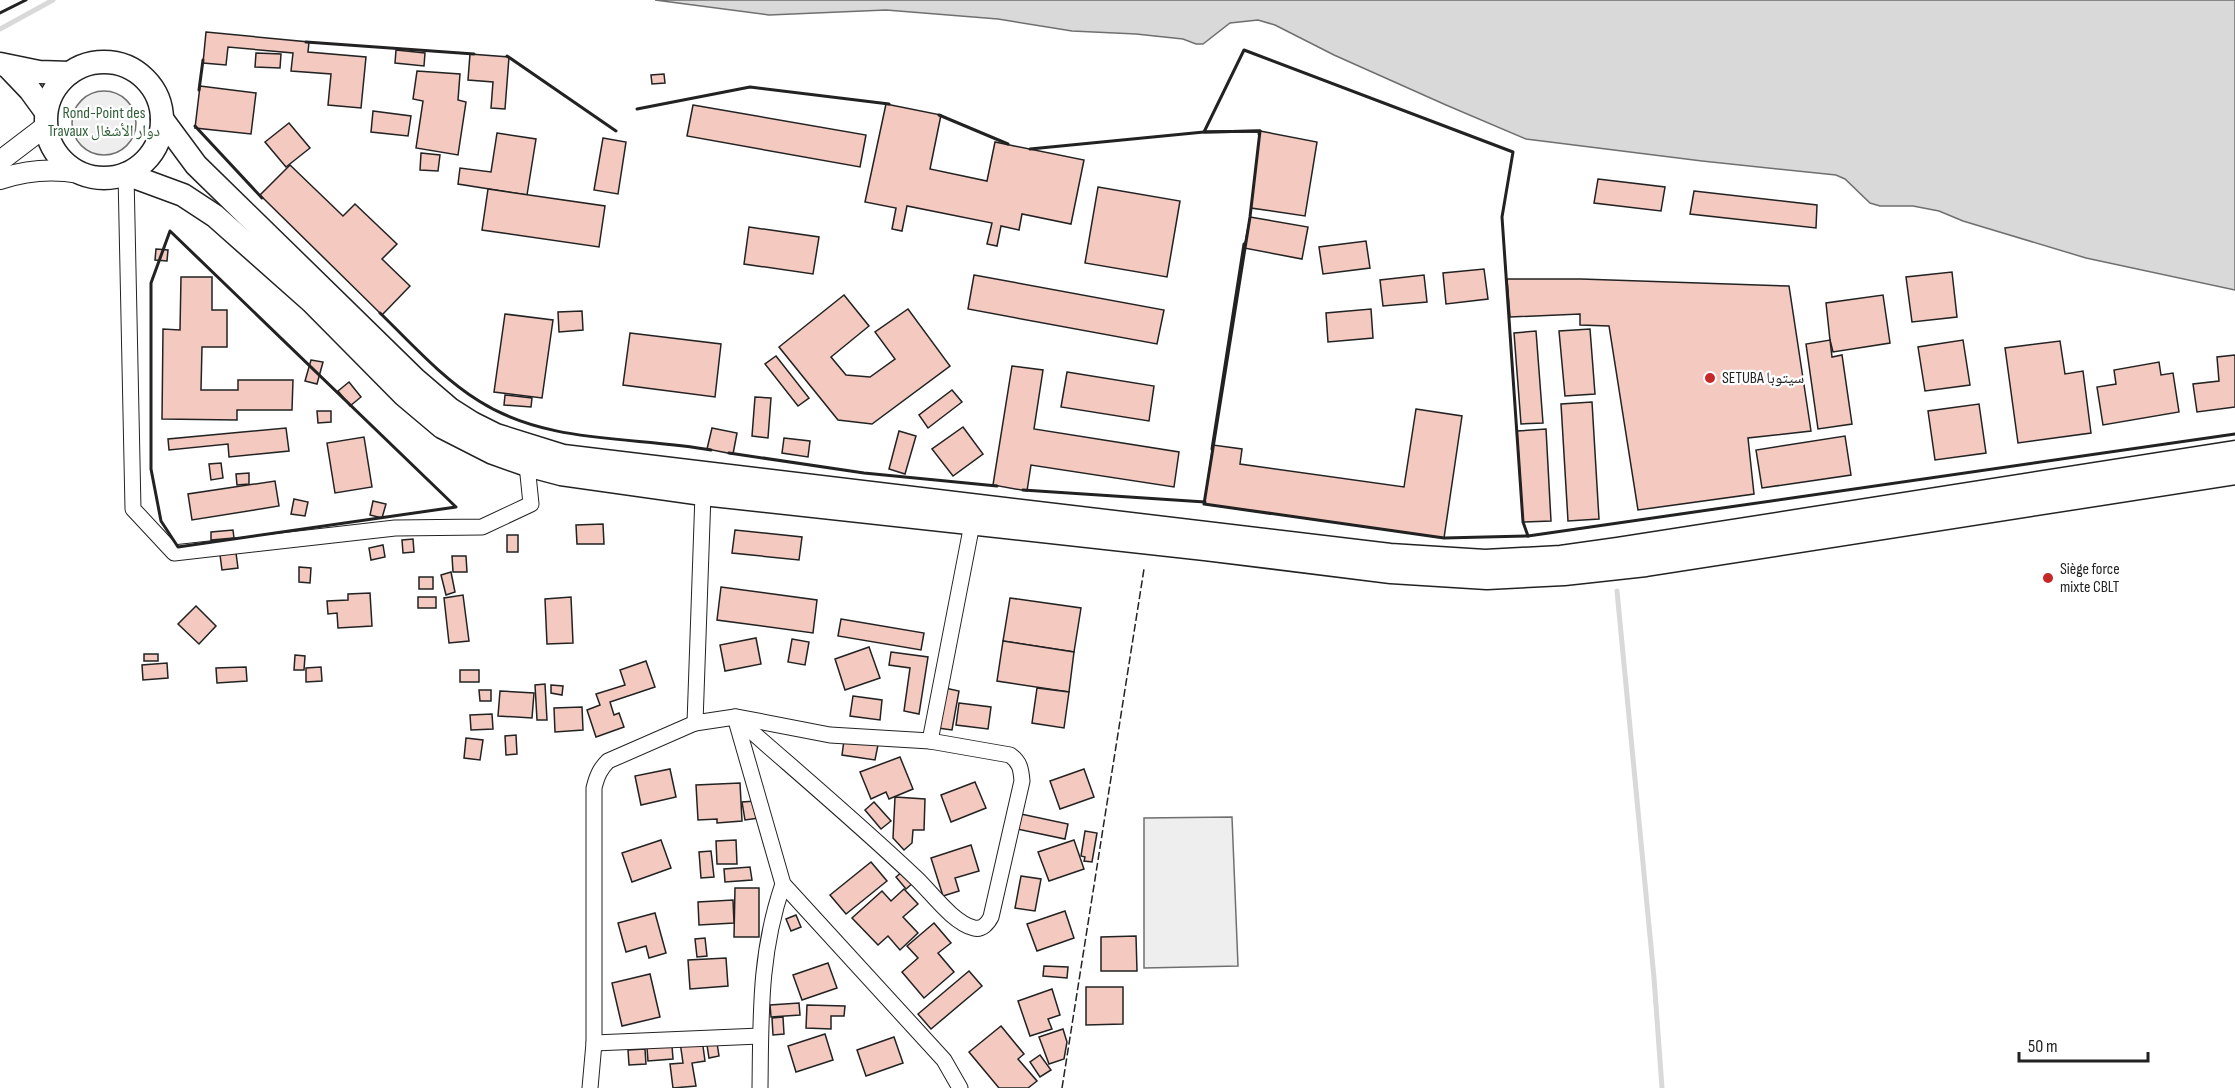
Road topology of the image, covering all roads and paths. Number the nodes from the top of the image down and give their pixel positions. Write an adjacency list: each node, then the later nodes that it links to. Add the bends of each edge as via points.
1 (4, 65): 2 (main road); 3 (main road, via 30,90)
2 (70, 73): 3 (main road, via 51,97); 4 (main road, via 99,63 129,68 153,89)
3 (46, 119): 5 (street); 6 (main road, via 56,154)
4 (162, 119): 7 (main road, via 152,152); 13 (main road, via 196,165 416,379 450,409 496,435 563,456)
5 (0, 161)
6 (80, 173): 7 (main road, via 111,178); 8 (street, via 40,170)
7 (126, 174): 10 (main road, via 183,195 215,216 312,302 404,395 442,427); 10 (street, via 133,509 174,554 395,528 482,526 531,504)
8 (0, 179)
9 (2235, 452): 13 (main road, via 1618,549 1485,561)
10 (527, 465): 12 (main road, via 561,474)
11 (2235, 473): 14 (main road, via 1646,565 1487,578 1391,572)
12 (703, 494): 13 (main road); 16 (street)
13 (950, 511): 14 (main road)
14 (972, 524): 17 (street)
15 (735, 717): 16 (street); 17 (street, via 830,735); 17 (street, via 945,908 966,924 981,927 991,916 1022,781 1021,768 1010,755); 18 (street)
16 (695, 723): 20 (street, via 608,761 596,778)
17 (930, 741)
18 (783, 884): 19 (street, via 771,918 763,966); 23 (street, via 944,1060)
19 (760, 1036): 20 (street); 22 (street)
20 (594, 1043): 21 (street)
21 (590, 1088)
22 (760, 1088)
23 (960, 1088)

